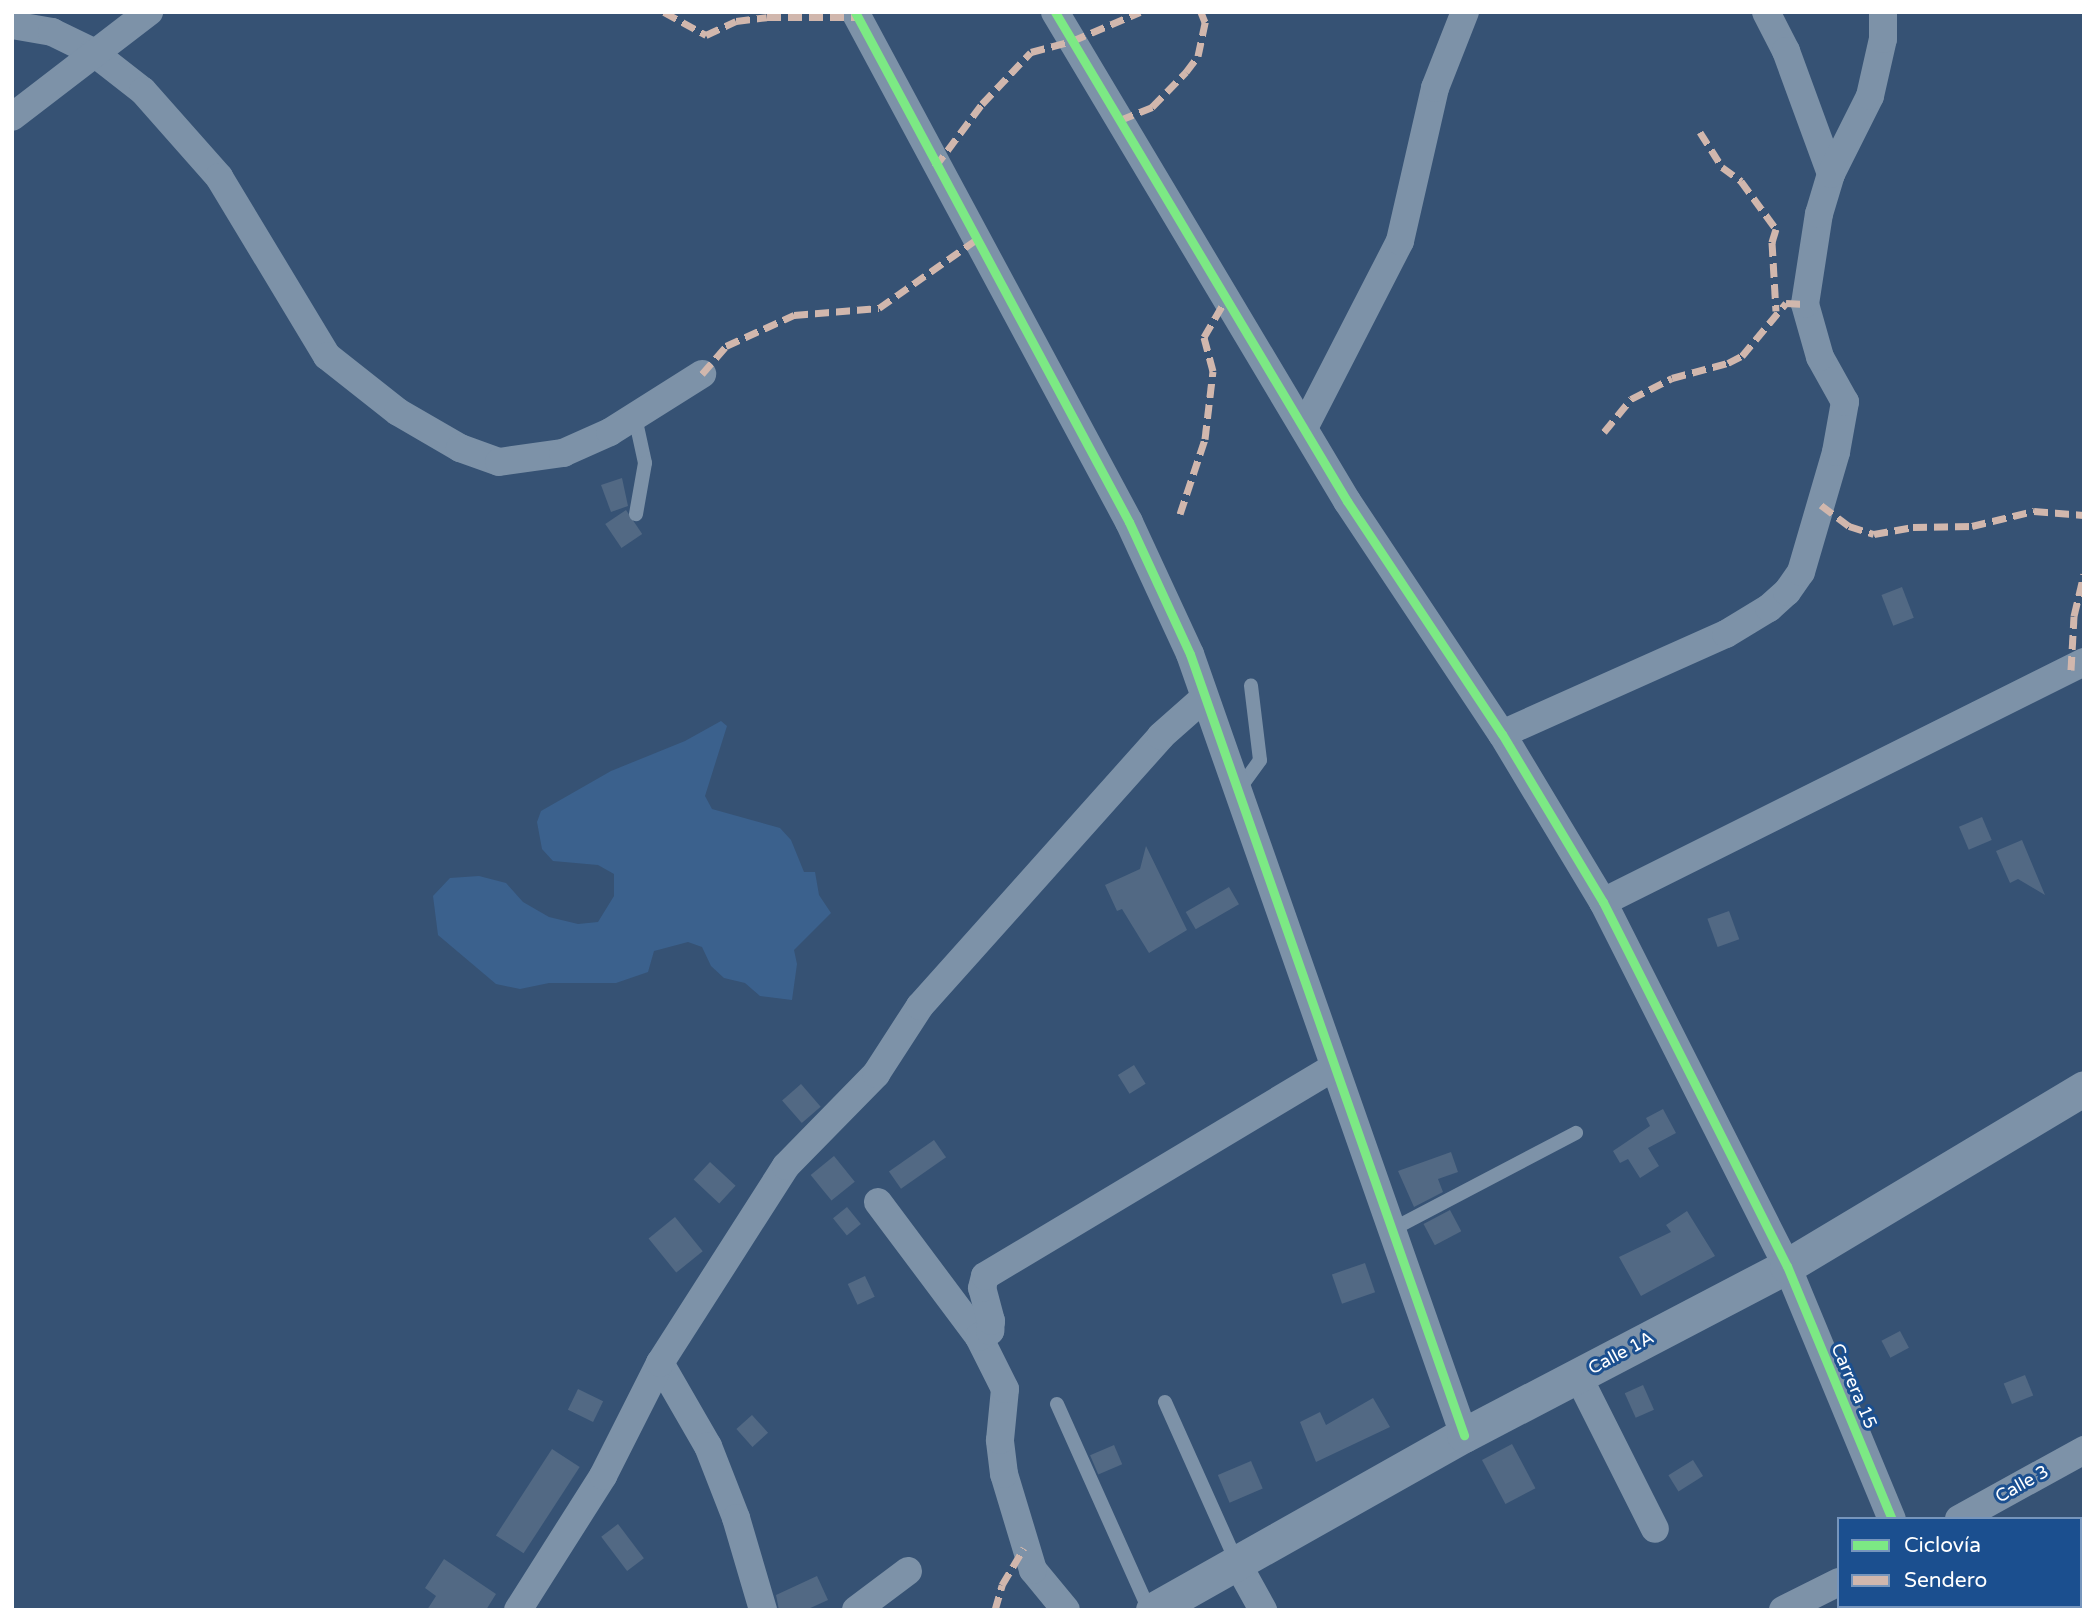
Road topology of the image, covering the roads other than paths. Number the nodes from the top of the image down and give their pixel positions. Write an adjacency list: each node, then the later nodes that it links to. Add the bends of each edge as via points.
1 (149, 12): 9 (street)
2 (855, 12): 18 (street, via 1129,522 1190,654)
3 (1055, 12): 14 (street, Carrera 15)
4 (1465, 12): 14 (street, via 1435,88 1400,241)
5 (1766, 12): 11 (street, via 1786,51)
6 (1883, 12): 11 (street, via 1883,39 1870,96)
7 (56, 22): 8 (street); 9 (street)
8 (12, 25)
9 (93, 52): 10 (street); 13 (street, via 143,91 219,177 327,356 398,412 460,449 499,462 563,453)
10 (12, 117)
11 (1831, 174): 19 (street, via 1805,304 1820,357 1845,402 1836,452 1801,572 1769,608 1726,634)
12 (702, 374): 13 (street)
13 (635, 417): 15 (lane, via 645,464)
14 (1305, 426): 19 (street, Carrera 15, via 1347,500)
15 (636, 514)
16 (2084, 662): 21 (street)
17 (1251, 686): 20 (lane, via 1260,760)
18 (1204, 698): 20 (street); 29 (street, via 1161,736 919,1006 876,1074 786,1166)
19 (1502, 734): 21 (street, Carrera 15)
20 (1237, 793): 22 (street)
21 (1603, 902): 27 (street, Carrera 15)
22 (1334, 1067): 26 (street); 28 (street, via 985,1276 982,1288 990,1331)
23 (2084, 1088): 27 (street, Calle 1A)
24 (1576, 1133): 26 (lane)
25 (877, 1202): 28 (street)
26 (1391, 1230): 33 (street)
27 (1787, 1266): 30 (street, Calle 1A); 35 (street, Carrera 15)
28 (979, 1337): 44 (street, via 1005,1388 1000,1440 1018,1534 1033,1570)
29 (660, 1363): 41 (street, via 603,1476); 42 (street, via 708,1446 736,1518)
30 (1578, 1376): 33 (street, Calle 1A); 37 (street)
31 (1166, 1402): 38 (lane)
32 (1057, 1404): 45 (lane)
33 (1464, 1435): 38 (street, Calle 1A)
34 (2084, 1450): 36 (street, Calle 3)
35 (1891, 1517)
36 (1963, 1517)
37 (1655, 1529)
38 (1237, 1563): 45 (street, Calle 1A); 46 (street)
39 (908, 1571): 43 (street)
40 (1837, 1583): 47 (street)
41 (518, 1610)
42 (763, 1610)
43 (856, 1610)
44 (1066, 1610)
45 (1151, 1610)
46 (1263, 1610)
47 (1783, 1610)

